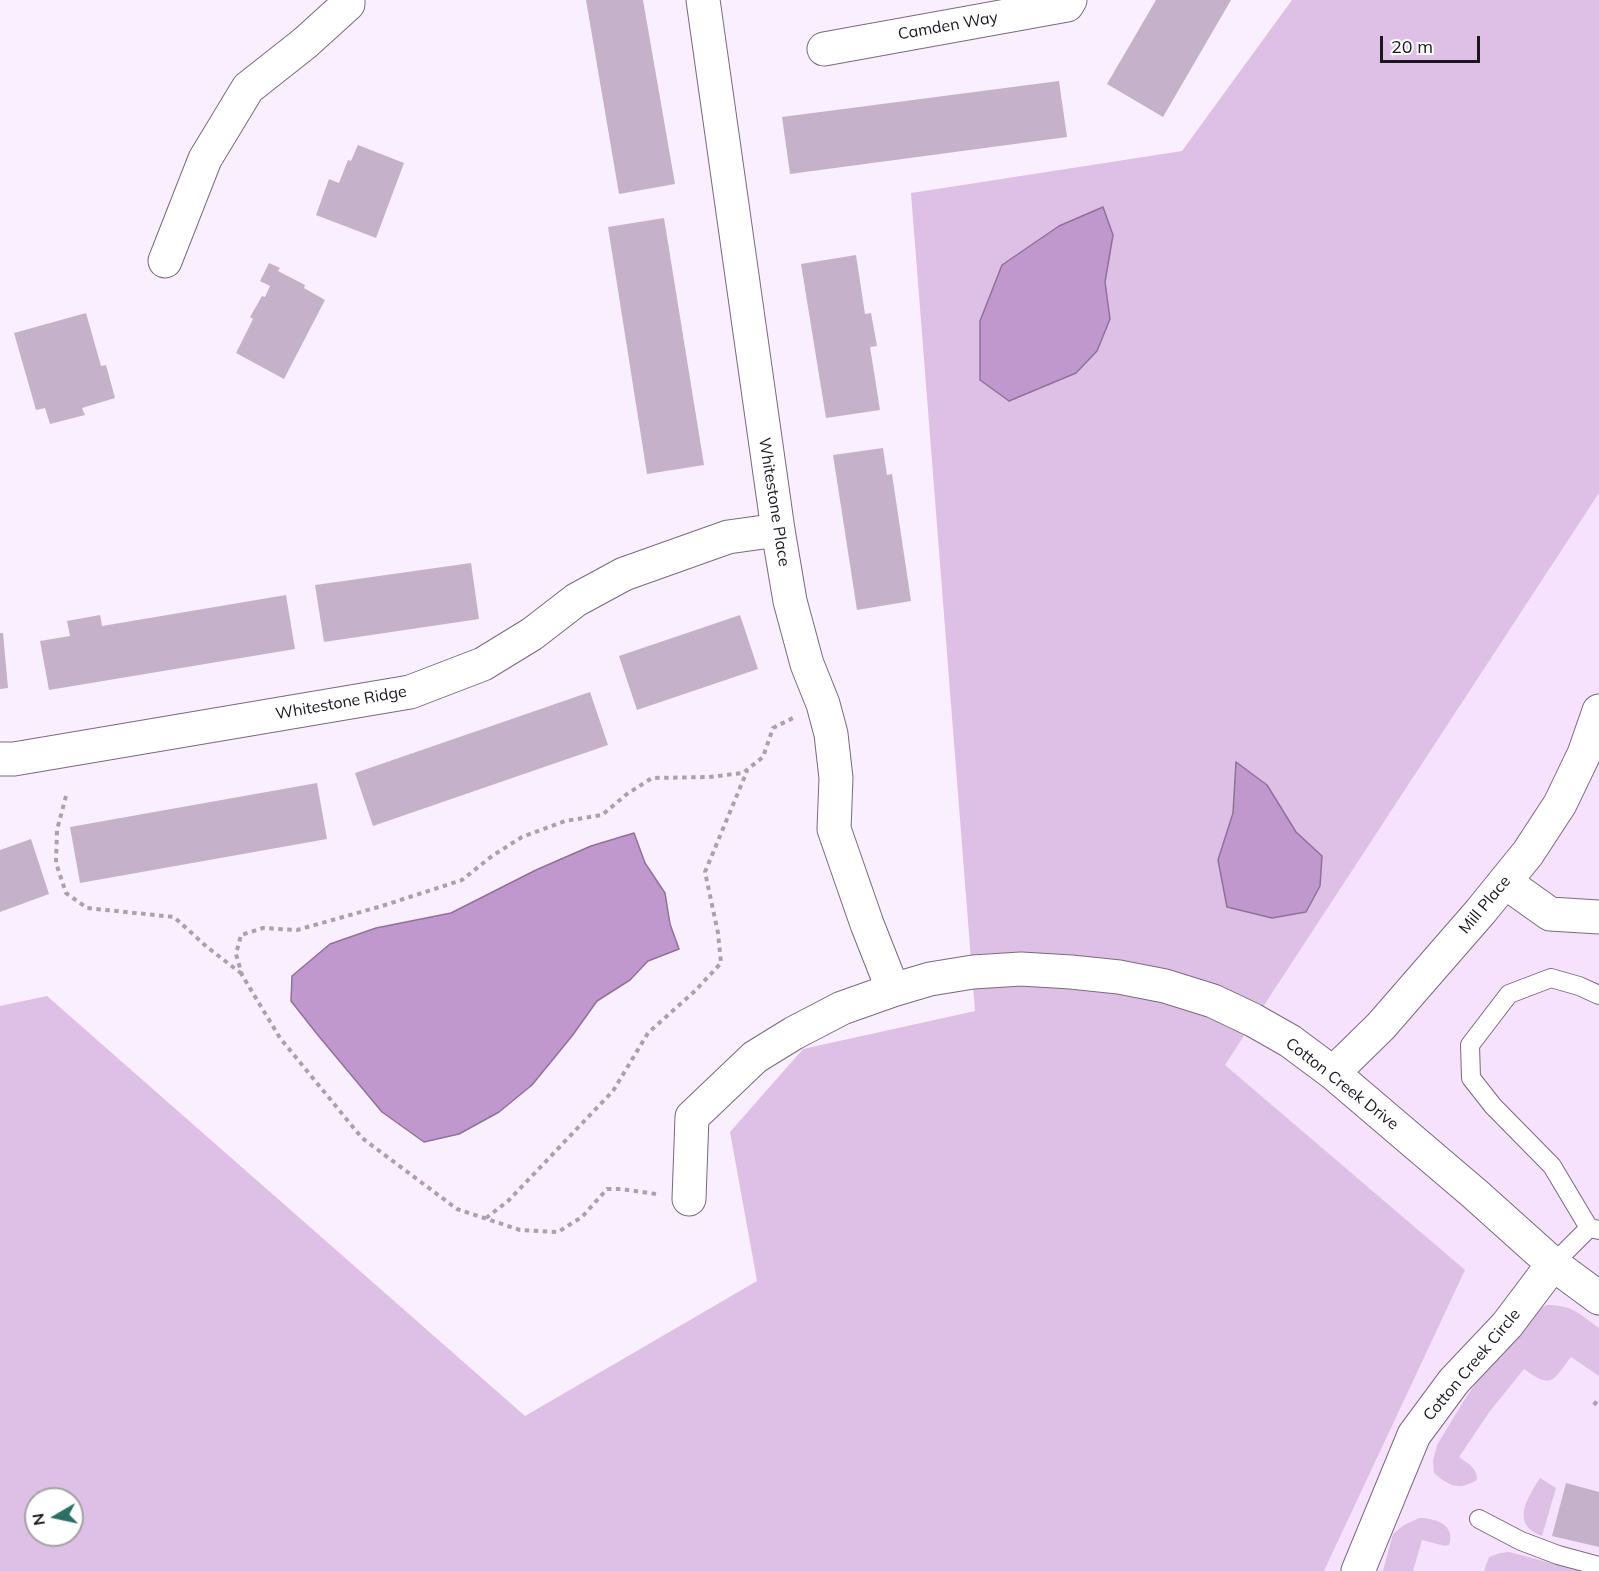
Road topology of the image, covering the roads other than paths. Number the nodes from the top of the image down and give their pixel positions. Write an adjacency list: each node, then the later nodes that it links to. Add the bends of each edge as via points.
1 (348, 0): 6 (street, via 305,43 248,88 205,159)
2 (703, 0): 7 (street, Whitestone Place)
3 (1070, 0): 4 (street, Camden Way, via 1067,5)
4 (990, 9): 5 (street, Camden Way)
5 (824, 49)
6 (165, 261)
7 (778, 530): 9 (street, Whitestone Ridge, via 728,537 624,574 576,600 532,634 483,664 410,692); 12 (street, Whitestone Place, via 790,601 831,734 836,778 834,829)
8 (1599, 711): 10 (street, Mill Place, via 1560,804)
9 (5, 761)
10 (1505, 882): 11 (street, via 1550,914); 14 (street, Mill Place, via 1381,1026)
11 (1599, 917)
12 (893, 990): 14 (street, Cotton Creek Drive, via 973,972 1021,969 1119,977 1213,1001 1290,1041); 15 (street, Cotton Creek Drive, via 842,1008 755,1057 692,1117)
13 (1599, 995): 16 (lane, via 1551,978 1509,994 1470,1045 1471,1078 1552,1166)
14 (1333, 1072): 17 (street, Cotton Creek Drive)
15 (689, 1199)
16 (1594, 1229): 17 (lane)
17 (1553, 1264): 18 (street, Cotton Creek Drive); 21 (street, Cotton Creek Circle, via 1507,1325 1454,1381 1414,1435)
18 (1599, 1298)
19 (1479, 1519): 20 (lane, via 1521,1541)
20 (1599, 1566)
21 (1359, 1571)

